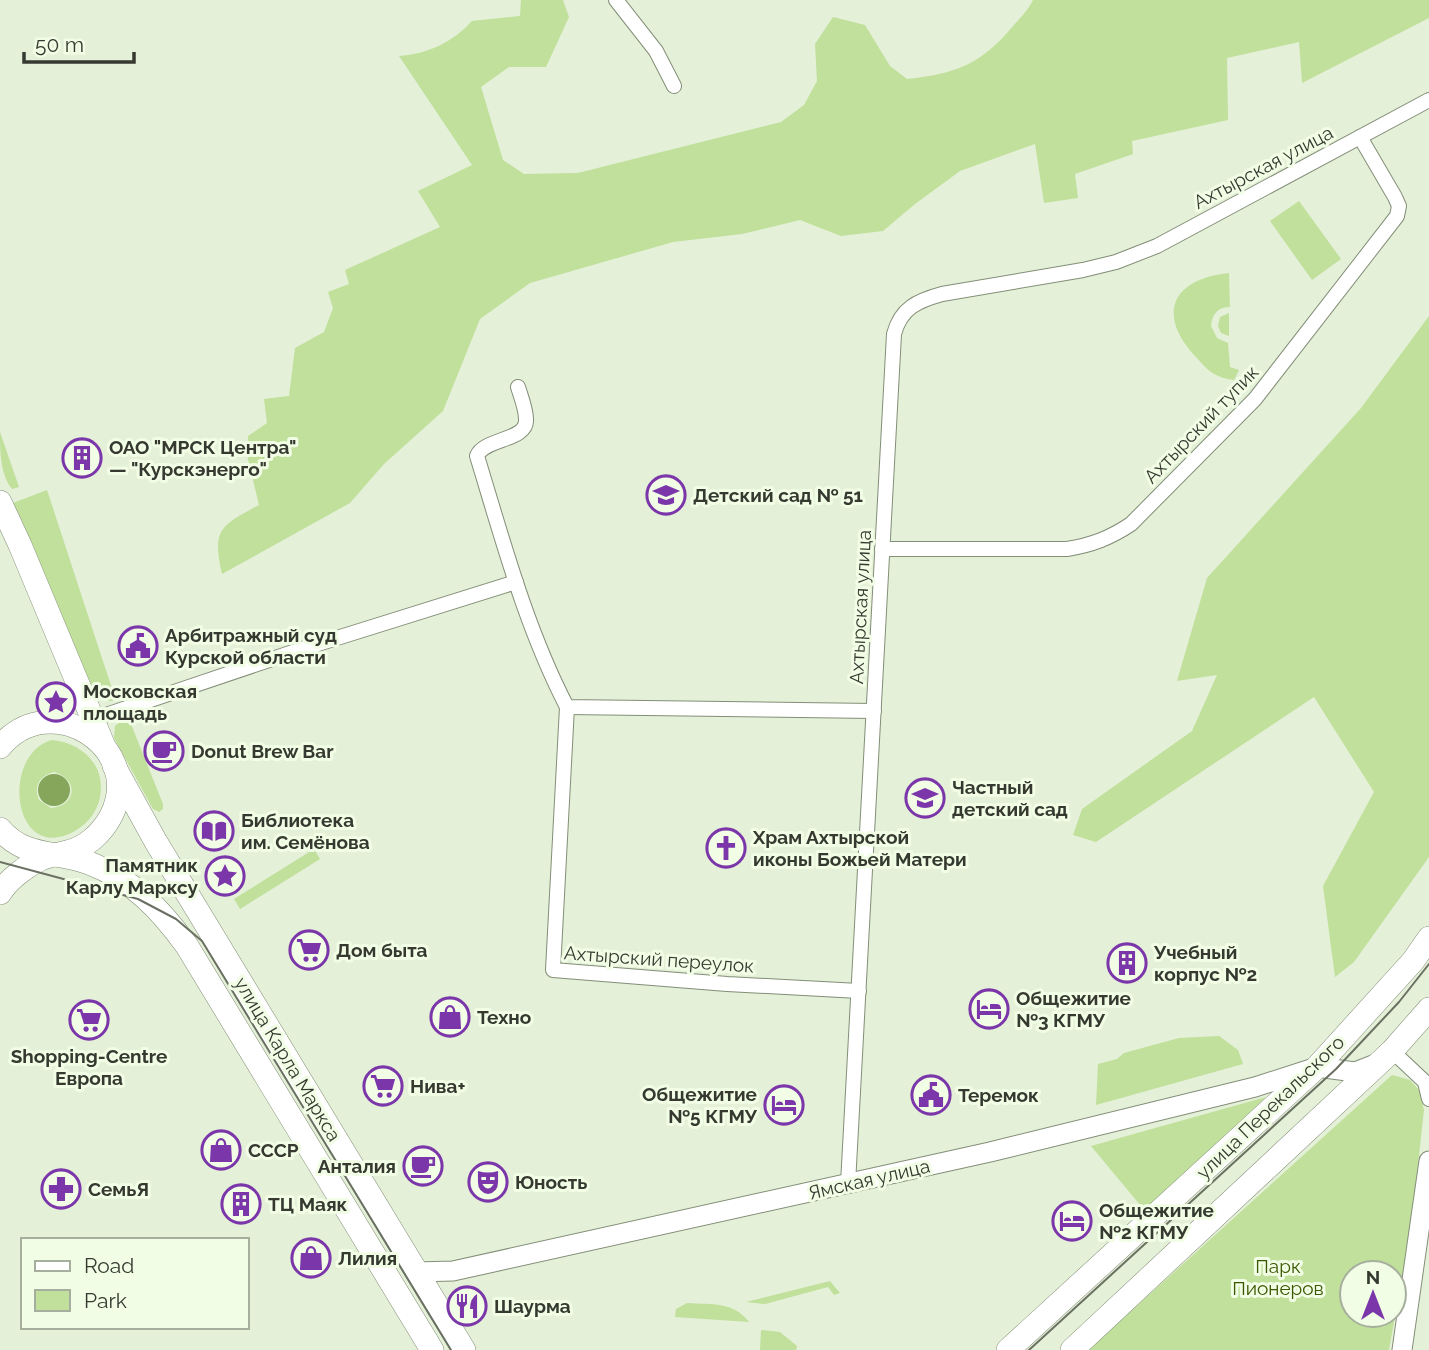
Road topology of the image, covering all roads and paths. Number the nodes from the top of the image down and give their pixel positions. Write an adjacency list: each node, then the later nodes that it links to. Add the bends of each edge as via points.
1 (616, 0): 2 (street, via 656,51)
2 (674, 86)
3 (1429, 100): 4 (street, Ахтырская улица)
4 (1360, 137): 7 (street, Ахтырская улица, via 1127,258 942,294 905,310 894,334); 7 (street, Ахтырский тупик, via 1395,197 1397,216 1255,399 1131,524 1092,545 1067,549)
5 (518, 387): 8 (street, via 525,428 478,451 477,456)
6 (0, 502): 11 (main road, улица Карла Маркса)
7 (881, 549): 10 (street, Ахтырская улица)
8 (516, 582): 9 (street); 11 (street)
9 (567, 707): 10 (street); 19 (street, Ахтырский переулок, via 553,970)
10 (874, 711): 19 (street, Ахтырская улица)
11 (94, 719): 13 (main road, улица Карла Маркса)
12 (0, 747): 13 (main road, via 28,726 55,721 96,737)
13 (109, 756): 16 (main road, via 117,799 105,826 80,847); 26 (main road, улица Карла Маркса, via 156,842)
14 (0, 829): 16 (main road, улица Карла Маркса, via 34,853)
15 (0, 849): 16 (main road)
16 (53, 855): 17 (main road, via 25,868); 27 (main road, улица Карла Маркса, via 88,862 117,876 172,925)
17 (0, 893)
18 (1429, 938): 22 (main road, улица Перекальского)
19 (859, 991): 25 (street, Ахтырская улица)
20 (1429, 1009): 21 (main road)
21 (1392, 1051): 22 (main road, via 1355,1072); 23 (street, via 1425,1082); 30 (main road)
22 (1317, 1067): 25 (main road, Ямская улица, via 1203,1100); 29 (main road, улица Перекальского)
23 (1429, 1099)
24 (1429, 1161): 31 (main road)
25 (848, 1184): 26 (main road, Ямская улица, via 457,1270)
26 (416, 1272): 28 (main road, улица Карла Маркса)
27 (432, 1350)
28 (464, 1350)
29 (1008, 1350)
30 (1072, 1350)
31 (1402, 1350)

